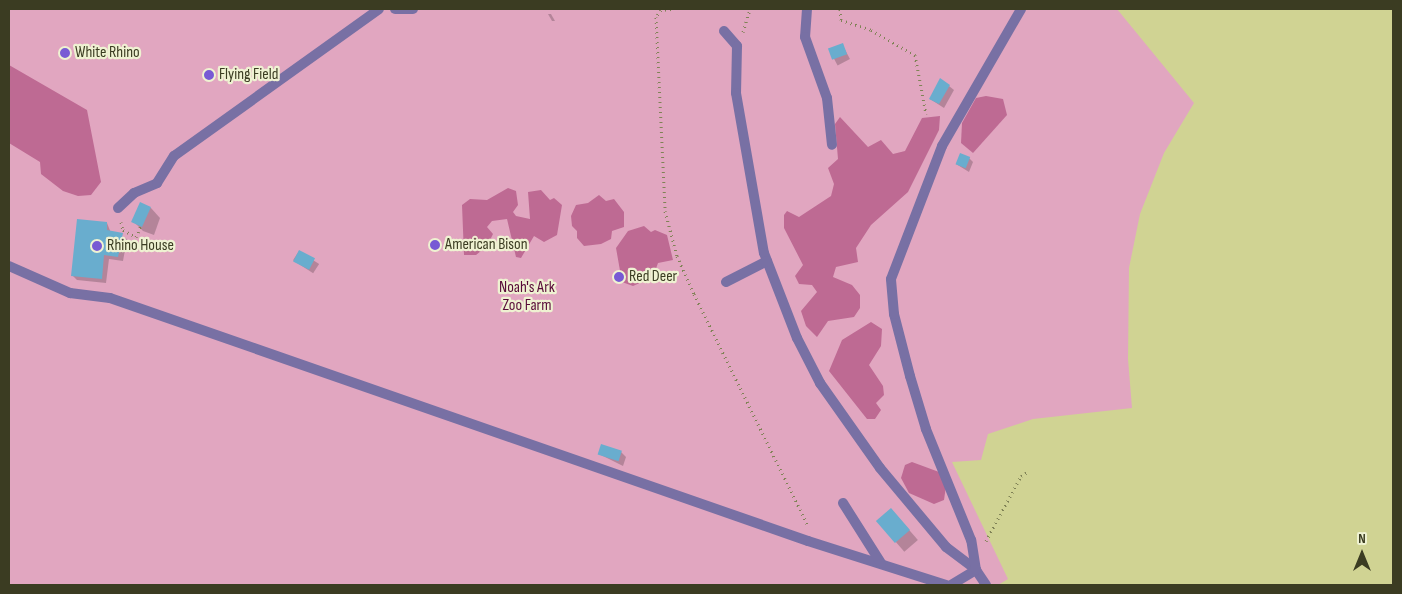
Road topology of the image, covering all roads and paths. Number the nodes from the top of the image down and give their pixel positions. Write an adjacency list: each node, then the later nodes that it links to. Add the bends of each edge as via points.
1 (379, 9): 13 (lane, via 174,156 157,183 134,193)
2 (395, 9): 3 (lane)
3 (413, 9)
4 (671, 9): 21 (path, via 661,10 656,17 665,211 678,256 694,294 808,521)
5 (750, 9): 10 (path)
6 (807, 9): 12 (lane, via 805,37 827,98)
7 (840, 9): 11 (path, via 841,20 871,30 915,55)
8 (1021, 9): 22 (lane, via 942,146 897,256 891,279 894,314 926,429 971,540)
9 (724, 31): 10 (lane)
10 (737, 46): 16 (lane, via 736,93)
11 (926, 114)
12 (832, 145)
13 (118, 208)
14 (141, 225): 15 (path, via 136,237)
15 (132, 236)
16 (767, 261): 18 (lane); 24 (lane, via 797,338 820,383 849,426 946,547)
17 (9, 266): 21 (lane, via 70,293 110,298)
18 (726, 282)
19 (1029, 471): 22 (path, via 1021,476 993,532)
20 (843, 503): 23 (lane)
21 (808, 541): 23 (lane)
22 (974, 558): 24 (lane)
23 (881, 563): 25 (lane)
24 (976, 570): 26 (lane); 27 (lane)
25 (946, 585)
26 (951, 585)
27 (986, 585)

